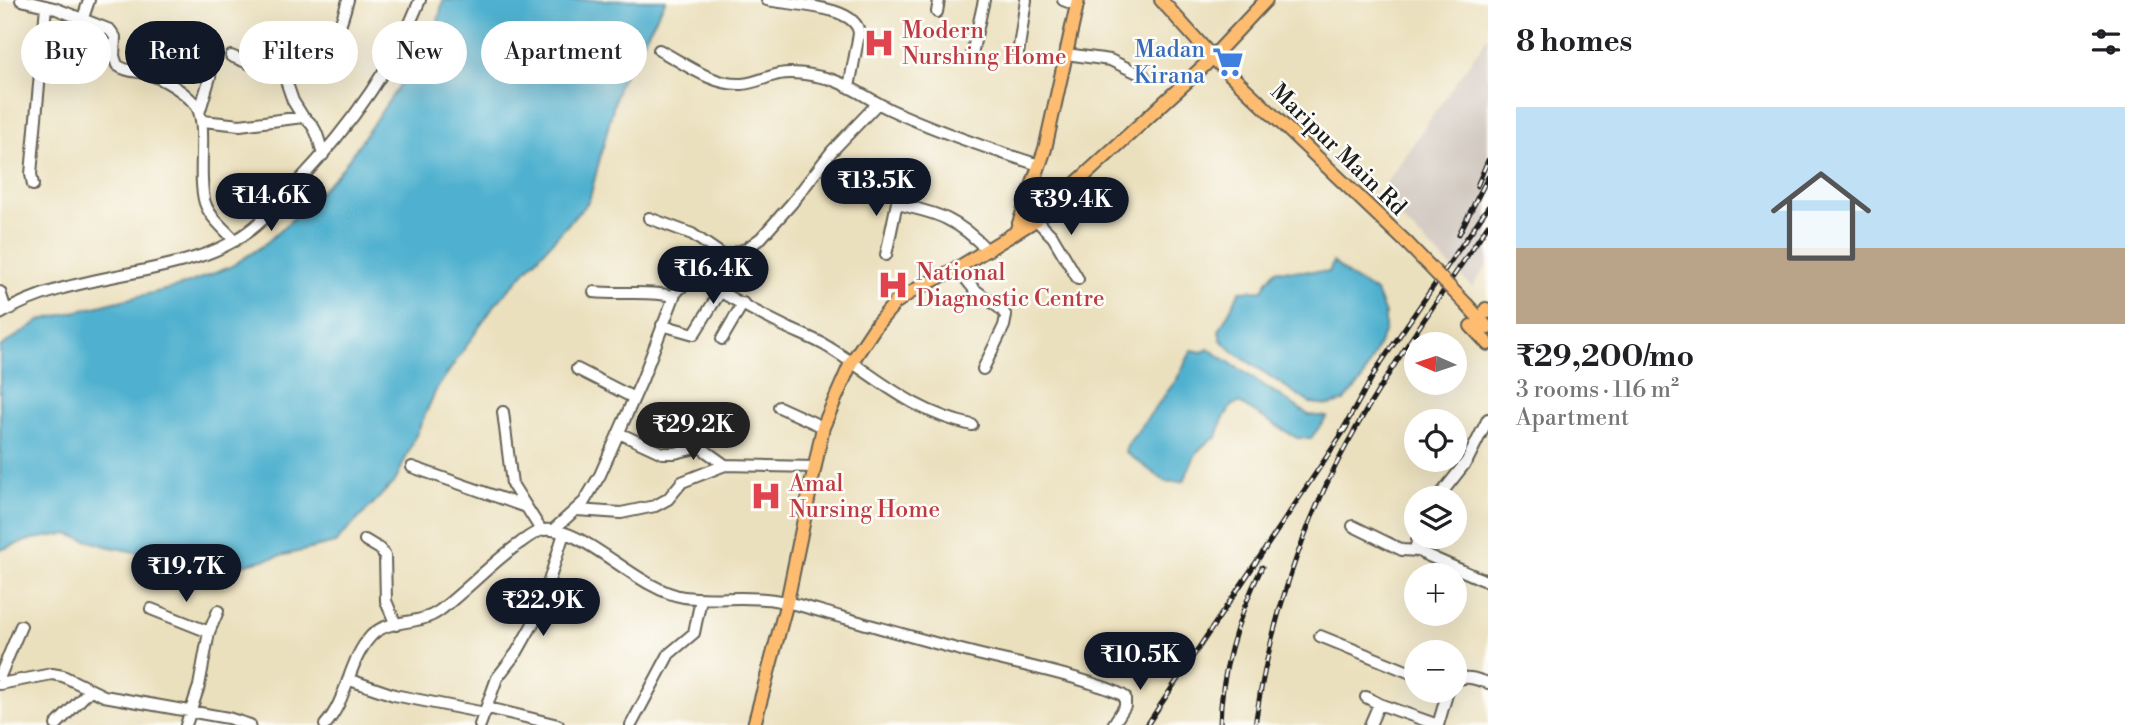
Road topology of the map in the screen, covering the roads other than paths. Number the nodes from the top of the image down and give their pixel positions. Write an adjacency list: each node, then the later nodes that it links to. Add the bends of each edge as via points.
1 (21, 0): 13 (street)
2 (89, 0): 15 (street)
3 (348, 0): 16 (street)
4 (420, 0): 31 (street, via 384,72)
5 (767, 0): 27 (street, via 822,9 854,20 859,34)
6 (939, 0): 14 (street)
7 (984, 0): 18 (street)
8 (1026, 0): 19 (street)
9 (1063, 0): 12 (street)
10 (1161, 0): 22 (main road, Maripur Main Rd)
11 (1266, 0): 22 (main road)
12 (1077, 3): 20 (main road)
13 (46, 6): 15 (street); 33 (street)
14 (937, 12)
15 (83, 18): 23 (street, via 114,33 114,56 117,65)
16 (340, 21)
17 (659, 50): 27 (street, via 704,75 732,83 794,73)
18 (972, 54)
19 (1018, 54)
20 (1066, 54): 24 (street, via 1110,60); 32 (main road)
21 (231, 56): 30 (street, via 285,78)
22 (1213, 58): 37 (main road); 54 (main road, Maripur Main Rd, bridge, via 1406,242)
23 (125, 69)
24 (1144, 76)
25 (168, 84): 29 (street, via 183,93)
26 (209, 84): 29 (street)
27 (849, 87): 28 (street)
28 (878, 103): 32 (street); 42 (street, via 832,151 767,232 751,247)
29 (201, 116): 30 (street, via 240,125); 39 (street, via 205,204)
30 (303, 117): 31 (street, via 315,129)
31 (323, 155): 39 (street, via 265,218)
32 (1039, 165): 38 (main road)
33 (33, 185)
34 (900, 188): 35 (street)
35 (897, 204): 40 (street, via 958,223); 41 (street)
36 (649, 218): 42 (street, via 692,234)
37 (1035, 219): 38 (main road); 45 (street, via 1053,237)
38 (1016, 232): 40 (main road)
39 (235, 241): 51 (street, via 194,258 44,294)
40 (988, 251): 43 (main road)
41 (886, 255)
42 (724, 256): 44 (street)
43 (957, 268): 57 (main road, via 895,303); 59 (street, via 1006,316)
44 (699, 279): 48 (street); 49 (street, via 681,287)
45 (1078, 279)
46 (0, 292): 51 (street)
47 (594, 292): 49 (street)
48 (720, 292): 50 (street); 52 (street, via 694,334)
49 (674, 296): 52 (street)
50 (743, 303): 55 (street); 57 (street)
51 (3, 312)
52 (662, 325): 60 (street)
53 (1471, 326): 56 (main road)
54 (1488, 328)
55 (722, 339)
56 (1488, 344)
57 (852, 363): 64 (street, via 930,413); 65 (main road)
58 (577, 369): 60 (street)
59 (983, 369)
60 (634, 398): 66 (street)
61 (779, 407): 65 (street)
62 (503, 412): 71 (street, via 510,477)
63 (1488, 419): 70 (street, via 1467,461)
64 (972, 425)
65 (822, 427): 69 (main road)
66 (619, 433): 67 (street, via 662,453 701,447); 72 (street)
67 (724, 465): 69 (street); 72 (street, via 682,482 655,506 621,513)
68 (412, 467): 71 (street)
69 (815, 467): 80 (main road)
70 (1447, 486)
71 (526, 507): 74 (street)
72 (577, 510): 75 (street)
73 (1353, 526): 77 (street, via 1402,550)
74 (541, 530): 75 (street); 83 (street, via 483,570 439,611)
75 (559, 532): 79 (street, via 599,551 653,588); 97 (street, via 539,612 500,672)
76 (365, 540): 83 (street, via 385,556 385,594)
77 (1419, 551): 78 (street)
78 (1488, 582)
79 (701, 599): 80 (street); 106 (street, via 694,633 669,654)
80 (787, 602): 107 (main road); 108 (street, via 1052,670 1117,692 1126,701)
81 (152, 609): 85 (street)
82 (218, 611): 85 (street)
83 (396, 625): 90 (street, via 380,629 369,639)
84 (21, 626): 88 (street)
85 (209, 632): 98 (street)
86 (1320, 636): 87 (street)
87 (1404, 669)
88 (0, 676)
89 (1467, 678): 91 (street)
90 (349, 680): 97 (street, via 394,695); 103 (street)
91 (1488, 683)
92 (0, 684): 93 (street, via 52,674)
93 (90, 690): 98 (street); 100 (street)
94 (1366, 697): 96 (street)
95 (1444, 703): 96 (street, via 1438,725)
96 (1379, 704): 109 (street)
97 (486, 710): 99 (street); 104 (street)
98 (190, 712): 101 (street); 102 (street)
99 (544, 723): 105 (street)
100 (60, 724)
101 (187, 725)
102 (250, 725)
103 (325, 725)
104 (480, 725)
105 (558, 725)
106 (631, 725)
107 (754, 725)
108 (1113, 725)
109 (1370, 725)

